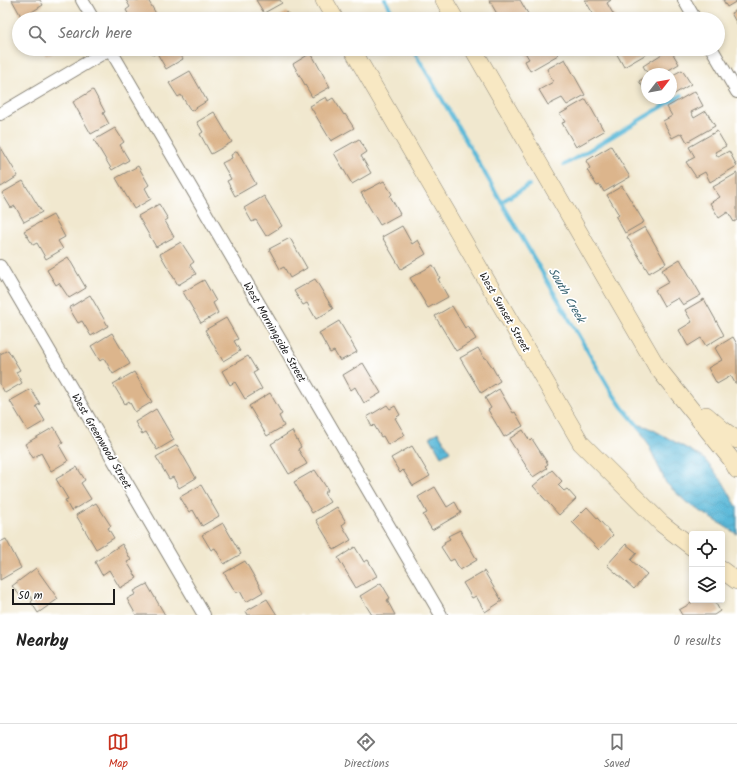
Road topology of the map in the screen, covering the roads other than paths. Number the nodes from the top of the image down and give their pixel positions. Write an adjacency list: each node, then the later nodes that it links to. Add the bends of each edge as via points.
1 (82, 0): 5 (street)
2 (324, 0): 6 (main road)
3 (444, 0): 7 (main road)
4 (684, 0): 8 (street)
5 (89, 12)
6 (331, 12)
7 (452, 12)
8 (691, 12)
9 (98, 56): 15 (street)
10 (114, 56): 24 (street, West Morningside Street)
11 (356, 56): 20 (main road, West Sunset Street, via 581,443 662,524)
12 (477, 56): 17 (main road)
13 (716, 56): 14 (street)
14 (737, 92)
15 (0, 114)
16 (0, 266): 23 (street, West Greenwood Street)
17 (657, 367): 18 (main road); 19 (main road, via 731,459)
18 (737, 440)
19 (737, 470)
20 (689, 545)
21 (725, 572): 22 (main road)
22 (737, 581)
23 (204, 615)
24 (441, 615)

